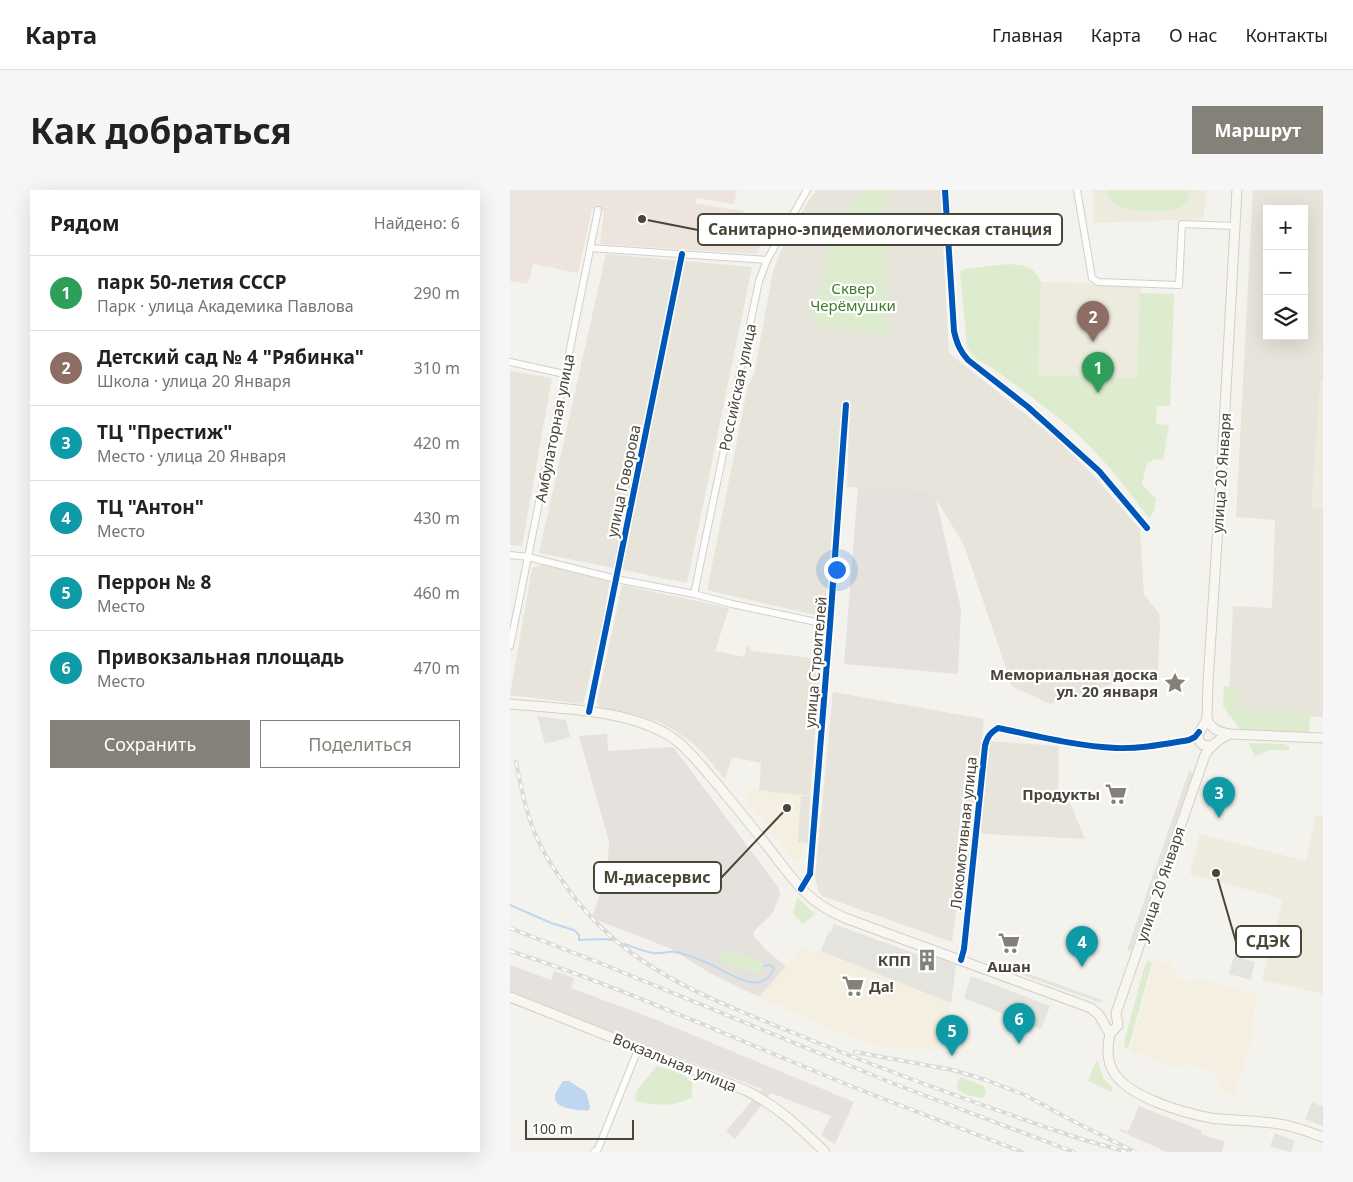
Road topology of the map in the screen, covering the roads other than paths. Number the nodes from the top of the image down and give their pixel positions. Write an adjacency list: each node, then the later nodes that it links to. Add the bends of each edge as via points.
1 (807, 190): 9 (street, Российская улица)
2 (945, 190): 13 (street, via 954,332 960,351 1099,471)
3 (1077, 190): 6 (street, via 1092,278 1098,282 1179,285 1182,224)
4 (1237, 190): 6 (main road, улица 20 Января)
5 (598, 210): 7 (street, Амбулаторная улица)
6 (1235, 226): 22 (main road, улица 20 Января)
7 (590, 248): 8 (street); 11 (street, Амбулаторная улица)
8 (682, 254): 9 (street); 16 (street, улица Говорова)
9 (766, 260): 17 (street, Российская улица)
10 (510, 362): 11 (street)
11 (564, 374): 15 (street, Амбулаторная улица)
12 (846, 405): 18 (street, улица Строителей)
13 (1147, 528)
14 (510, 555): 15 (street)
15 (528, 557): 16 (street); 19 (street, Амбулаторная улица)
16 (616, 579): 17 (street); 21 (street, улица Говорова)
17 (694, 594): 18 (street)
18 (830, 625): 29 (street, улица Строителей, via 810,874)
19 (510, 646)
20 (510, 704): 21 (main road)
21 (589, 712): 29 (main road, via 655,729 692,755)
22 (1207, 719): 23 (main road); 24 (main road)
23 (1214, 729): 24 (main road, via 1207,727); 25 (main road); 28 (main road, via 1218,736)
24 (1200, 731): 27 (street); 28 (main road, via 1198,739)
25 (1229, 734): 26 (main road); 28 (main road, улица 20 Января)
26 (1323, 738)
27 (1190, 740): 28 (street); 30 (street, Локомотивная улица, via 1117,748 1082,745 998,728 992,732 985,746)
28 (1211, 744): 32 (main road, улица 20 Января)
29 (801, 889): 30 (main road, via 839,915)
30 (962, 960): 32 (main road, via 1091,1008)
31 (510, 997): 33 (main road, Вокзальная улица)
32 (1110, 1023): 34 (main road, улица 20 Января, via 1108,1054 1114,1073 1126,1086 1172,1108 1203,1116 1281,1124)
33 (639, 1047): 35 (street); 36 (main road, Вокзальная улица, via 765,1100)
34 (1323, 1137)
35 (594, 1152)
36 (825, 1152)

